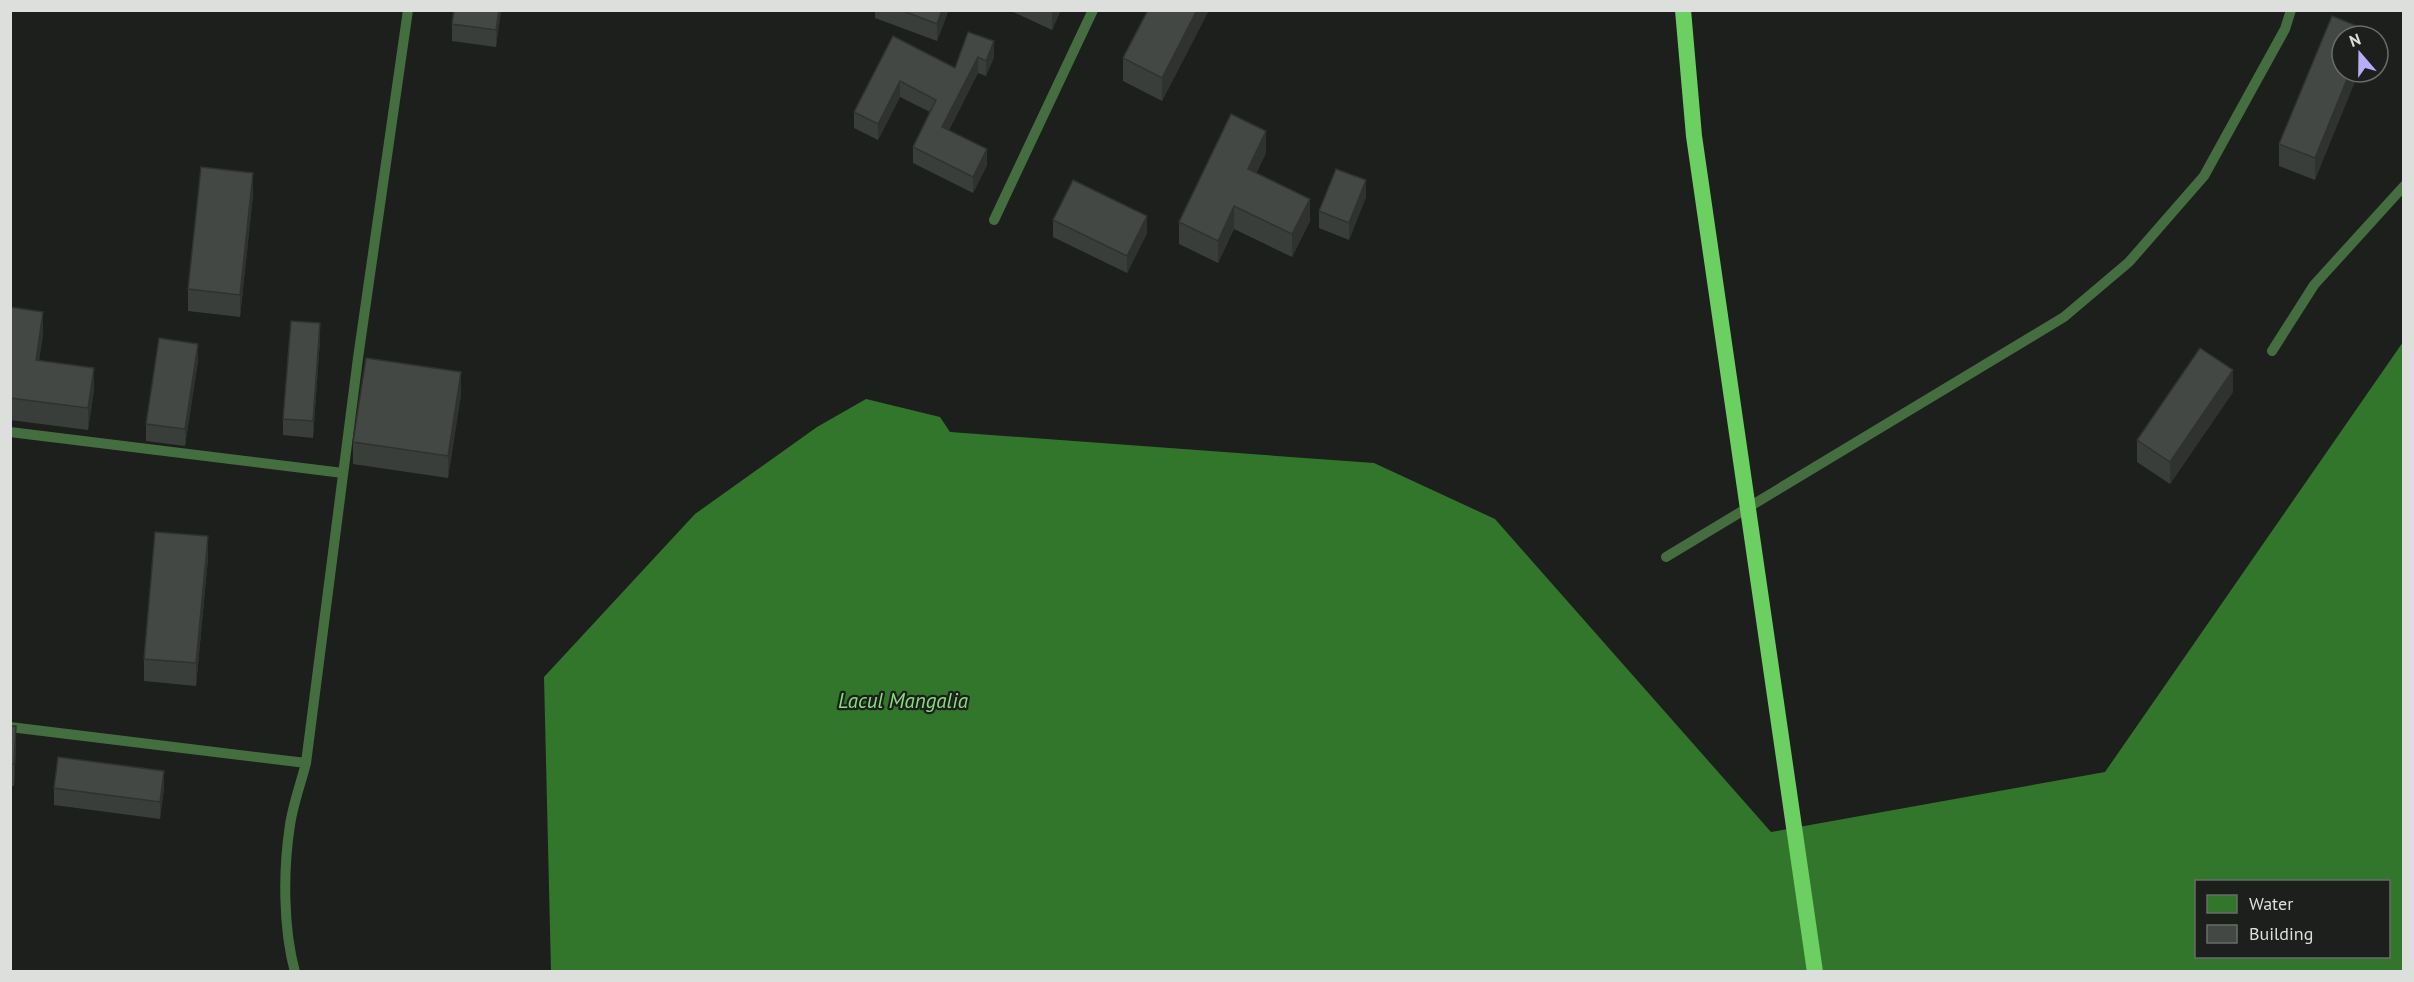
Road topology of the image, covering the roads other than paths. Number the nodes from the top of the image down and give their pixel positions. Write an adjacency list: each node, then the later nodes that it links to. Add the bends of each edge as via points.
1 (408, 10): 9 (lane)
2 (1093, 10): 6 (lane)
3 (1683, 10): 14 (highway, via 1694,135)
4 (2291, 10): 10 (lane, via 2204,176 2129,262 2064,316)
5 (2403, 186): 7 (lane, via 2314,285)
6 (994, 220)
7 (2272, 351)
8 (10, 432): 9 (lane)
9 (343, 473): 12 (lane)
10 (1666, 558)
11 (10, 728): 12 (lane)
12 (306, 763): 13 (lane, via 290,824 285,886)
13 (295, 972)
14 (1815, 972)

